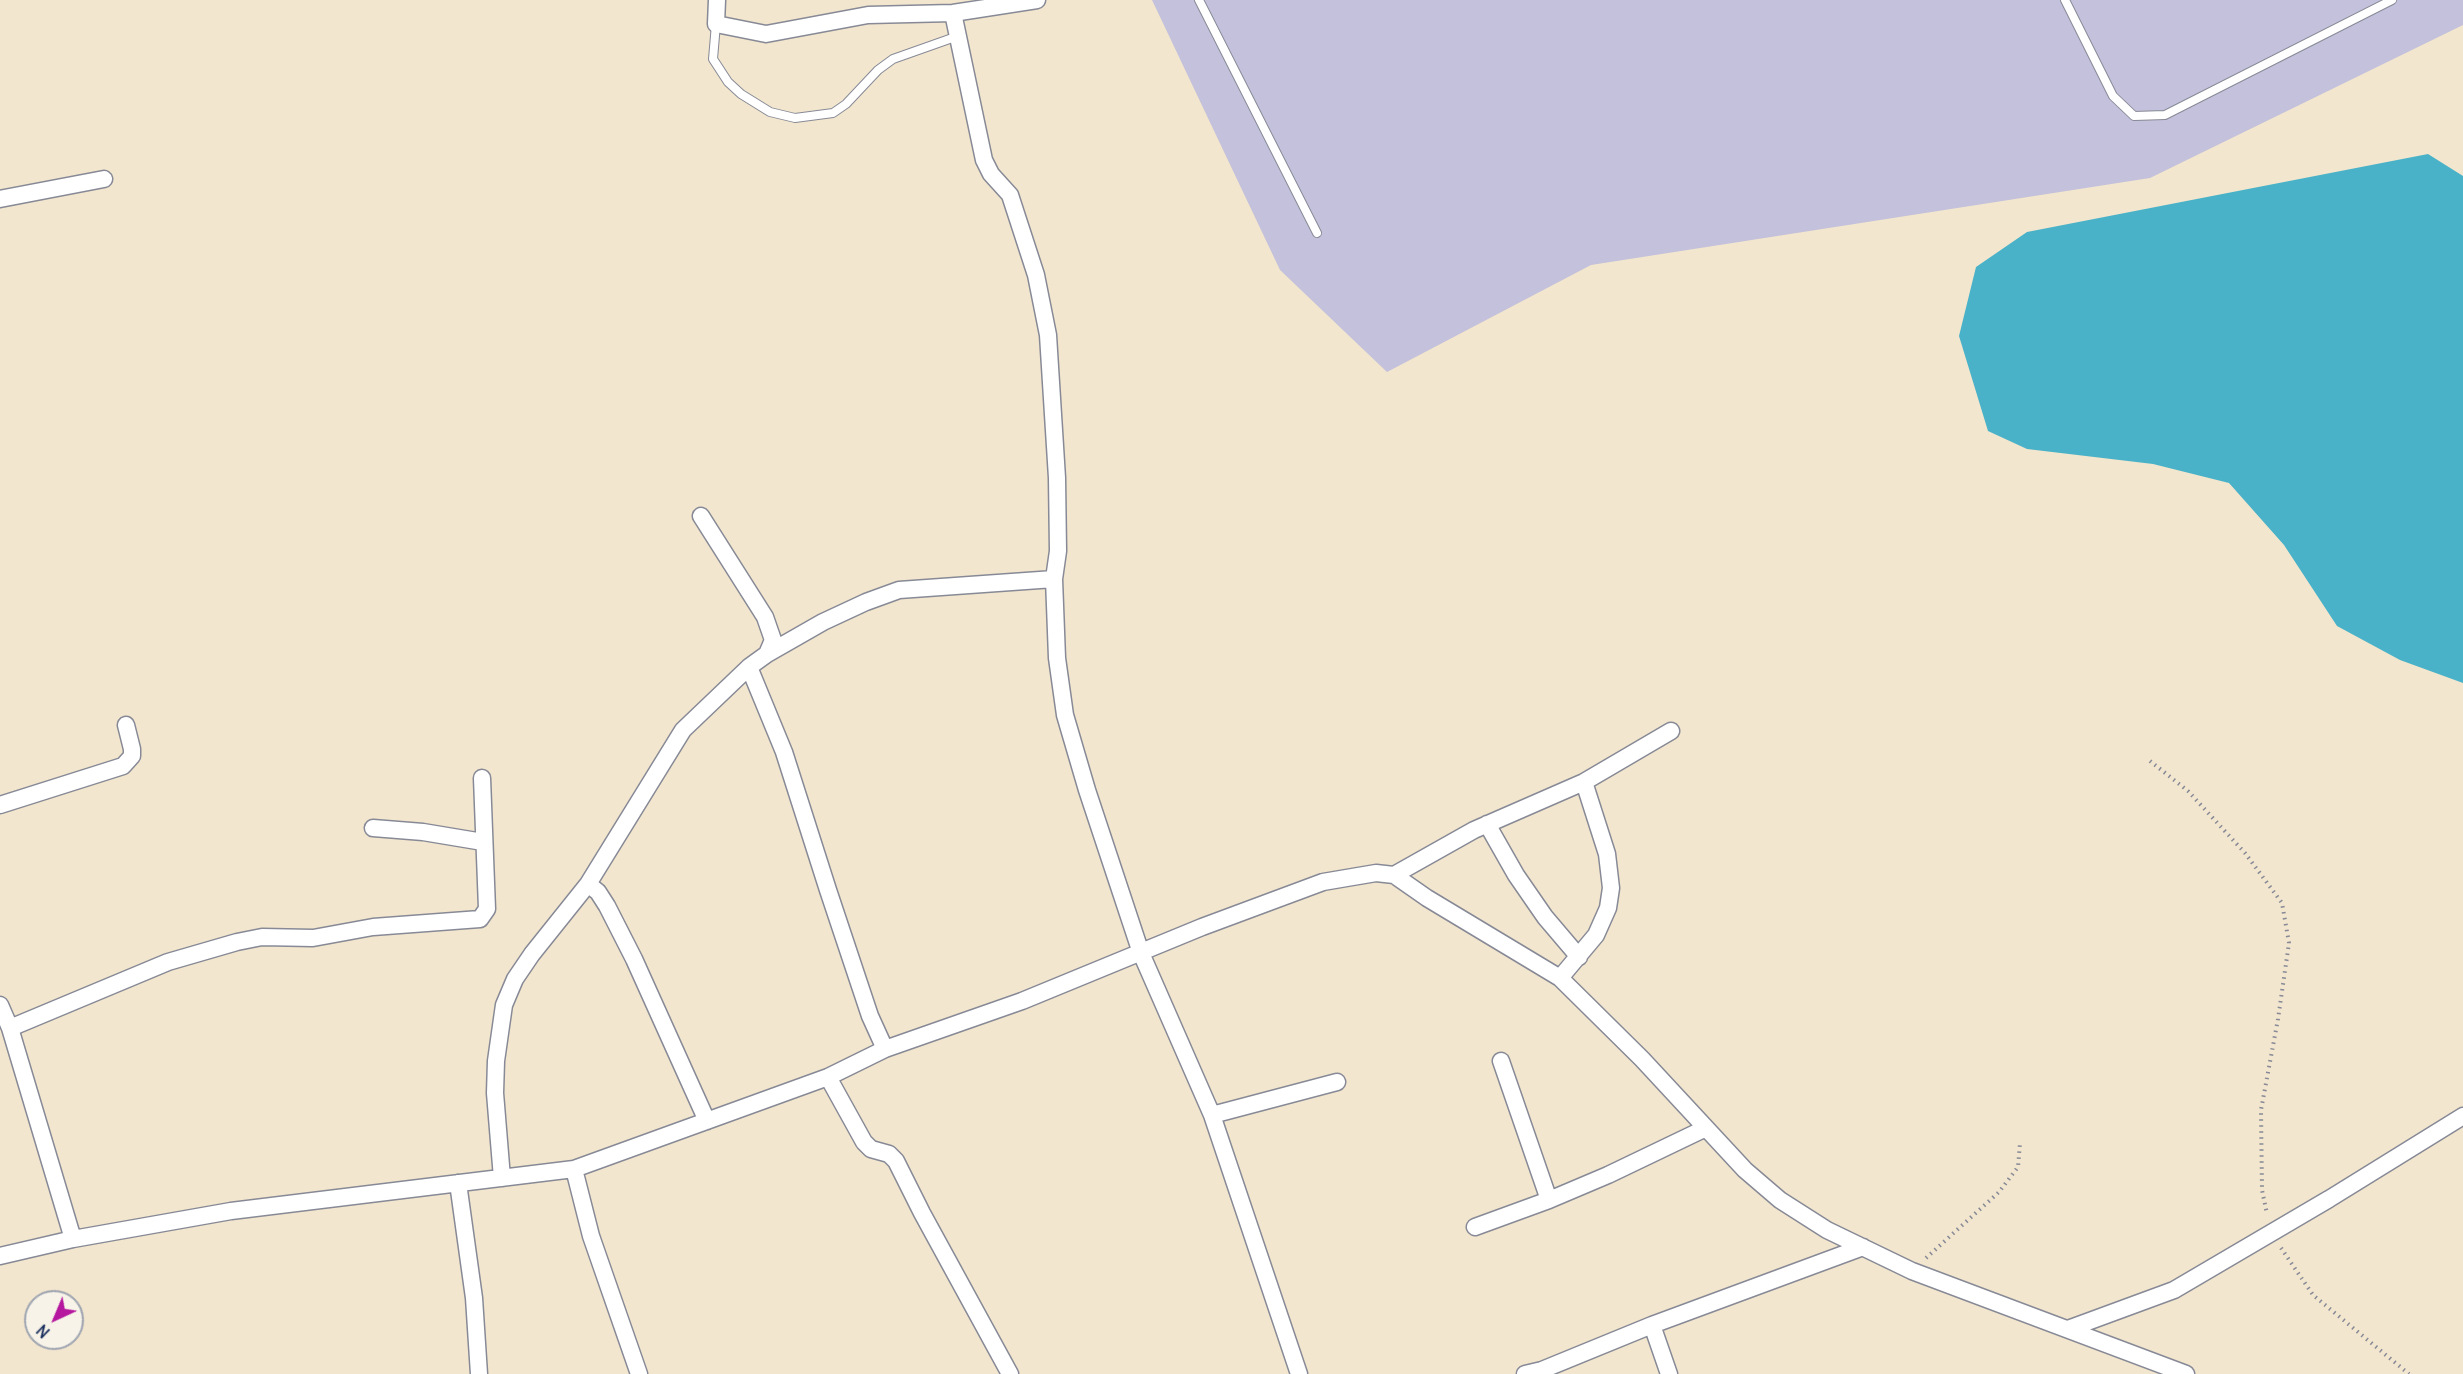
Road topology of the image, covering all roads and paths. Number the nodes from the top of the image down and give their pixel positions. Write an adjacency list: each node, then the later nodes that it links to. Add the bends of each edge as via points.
1 (717, 0): 7 (street)
2 (1037, 0): 6 (street)
3 (1199, 0): 11 (lane)
4 (2065, 0): 5 (lane, via 2113,96 2134,116 2165,115)
5 (2392, 0)
6 (953, 13): 7 (street, via 868,15 766,34); 8 (street)
7 (716, 24): 8 (lane, via 713,59 728,82 770,112 795,118 833,113 893,59)
8 (958, 36): 13 (street, via 984,160 1010,195 1036,275 1048,335 1057,478 1058,551)
9 (104, 179): 10 (street)
10 (0, 199)
11 (1317, 233)
12 (701, 516): 14 (street, via 765,617 772,639)
13 (1054, 579): 14 (street, via 899,590 823,622); 27 (street, via 1057,658 1065,715)
14 (767, 654): 15 (street)
15 (749, 667): 26 (street, via 683,730); 32 (street, via 784,752 870,1016)
16 (126, 724): 21 (street, via 132,756 123,766)
17 (1671, 731): 20 (street)
18 (2150, 761): 46 (path, via 2188,792 2245,853 2282,903 2289,943 2261,1110 2262,1190)
19 (482, 778): 24 (street)
20 (1584, 782): 22 (street); 28 (street, via 1607,854 1611,888 1608,908 1596,935)
21 (0, 805)
22 (1487, 824): 25 (street); 28 (street, via 1545,917)
23 (373, 828): 24 (street)
24 (483, 842): 31 (street, via 487,909 480,919 373,927 313,938 262,937 237,942 168,962)
25 (1394, 875): 27 (street, via 1376,873 1323,882); 29 (street)
26 (588, 884): 38 (street, via 607,906 634,959); 42 (street, via 532,954 504,1005 495,1093)
27 (1141, 954): 32 (street); 36 (street)
28 (1579, 957): 29 (street)
29 (1560, 978): 39 (street)
30 (0, 1005): 31 (street)
31 (10, 1028): 47 (street)
32 (885, 1049): 34 (street)
33 (1501, 1061): 44 (street)
34 (828, 1077): 38 (street); 56 (street, via 864,1142 896,1161)
35 (1337, 1082): 36 (street)
36 (1212, 1115): 57 (street)
37 (2463, 1116): 46 (street)
38 (707, 1121): 41 (street)
39 (1706, 1128): 44 (street); 48 (street, via 1780,1200)
40 (2020, 1143): 50 (path, via 2018,1167 2000,1192)
41 (574, 1169): 42 (street); 55 (street, via 591,1236)
42 (502, 1178): 43 (street)
43 (458, 1183): 47 (street, via 231,1211); 54 (street, via 474,1298)
44 (1549, 1200): 45 (street)
45 (1475, 1227)
46 (2271, 1232): 52 (street, via 2174,1290); 60 (path, via 2313,1295)
47 (73, 1239): 49 (street)
48 (1863, 1247): 50 (street); 51 (street)
49 (0, 1256)
50 (1912, 1270): 52 (street)
51 (1652, 1325): 53 (street); 58 (street)
52 (2068, 1329): 59 (street)
53 (1537, 1373)
54 (479, 1374)
55 (639, 1374)
56 (1010, 1374)
57 (1299, 1374)
58 (1669, 1374)
59 (2186, 1374)
60 (2409, 1374)

